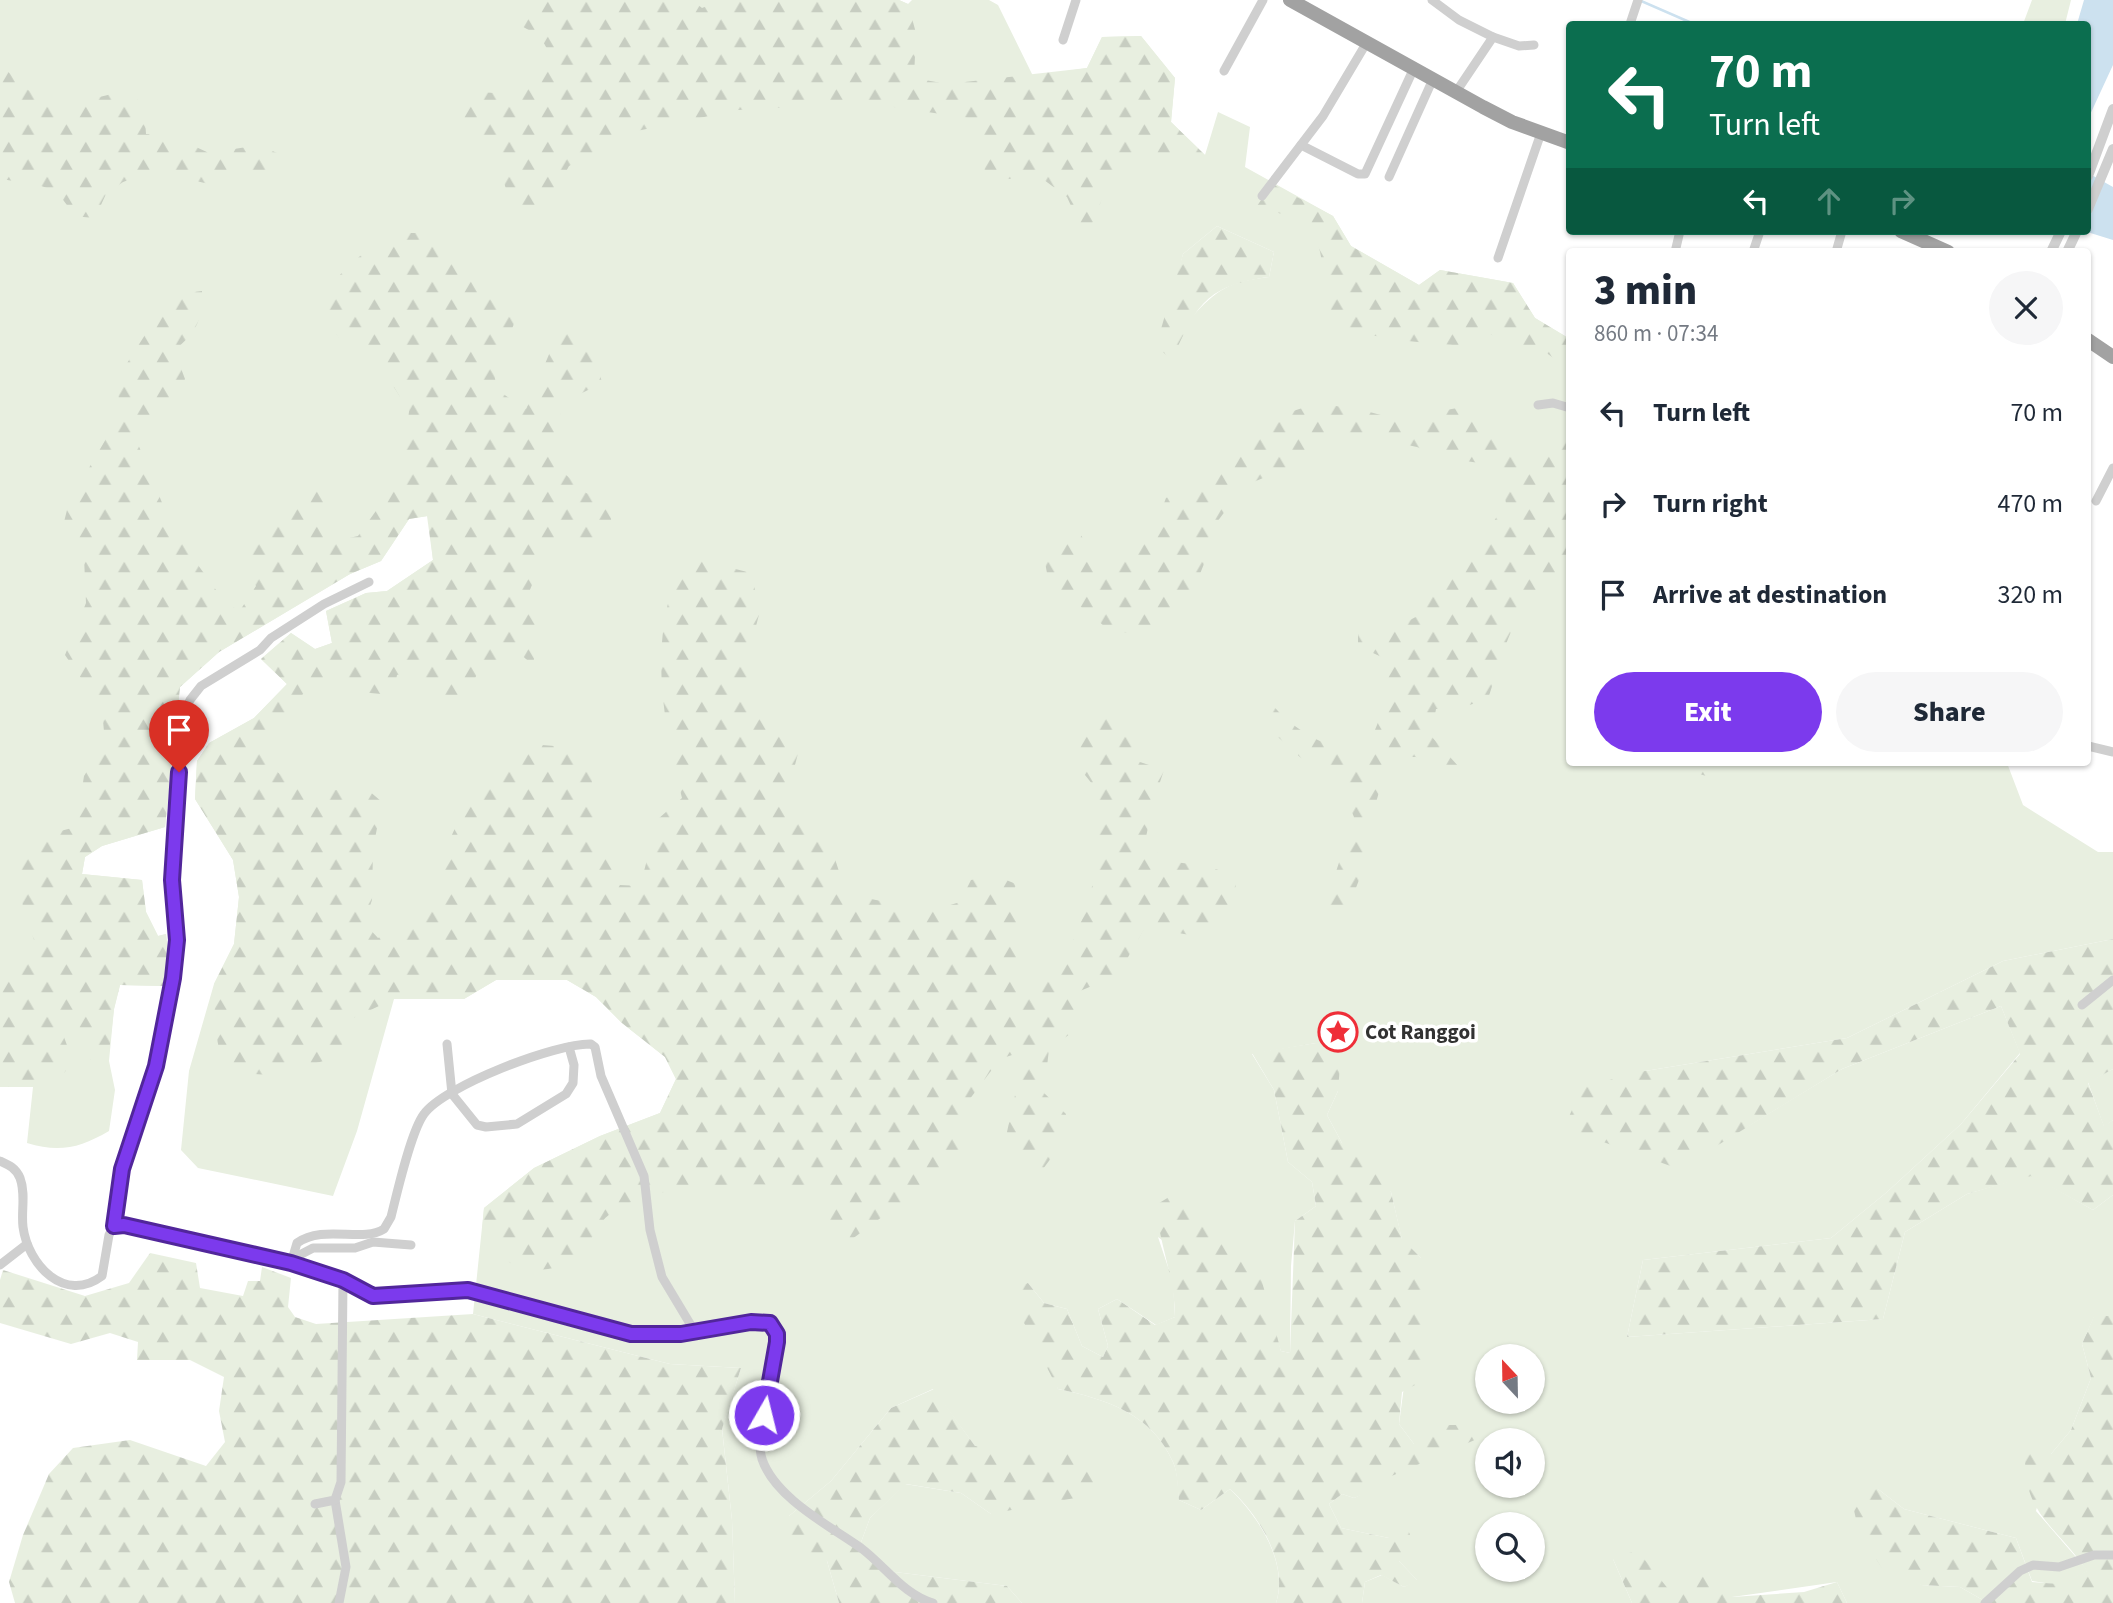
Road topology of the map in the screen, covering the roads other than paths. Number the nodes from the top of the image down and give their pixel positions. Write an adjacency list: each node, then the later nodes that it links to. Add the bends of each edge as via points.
1 (1076, 0): 8 (street)
2 (1263, 0): 12 (street)
3 (1290, 0): 9 (highway)
4 (1432, 0): 7 (street)
5 (1637, 0): 6 (street)
6 (1631, 21)
7 (1493, 37): 10 (street); 14 (street)
8 (1063, 40)
9 (1367, 41): 11 (highway); 18 (street, via 1341,89)
10 (1534, 46)
11 (1414, 68): 13 (highway); 18 (street, via 1365,174)
12 (1224, 71)
13 (1433, 79): 14 (highway); 21 (street)
14 (1456, 92): 16 (highway)
15 (2113, 109): 20 (street)
16 (1541, 132): 17 (highway); 26 (street)
17 (1566, 141)
18 (1301, 145): 22 (street)
19 (2113, 149): 23 (street)
20 (2091, 168)
21 (1390, 177)
22 (1262, 196)
23 (2091, 202)
24 (1911, 235): 25 (highway)
25 (1939, 248)
26 (1498, 258)
27 (2091, 342): 28 (highway)
28 (2113, 357)
29 (1538, 405): 30 (street)
30 (1566, 407)
31 (2113, 468): 32 (street)
32 (2096, 501)
33 (369, 582): 42 (street, via 271,638 260,650 201,686 186,706 172,880 177,953 156,1066 122,1169)
34 (2091, 747): 35 (street)
35 (2113, 752)
36 (2113, 980): 37 (street)
37 (2082, 1005)
38 (447, 1044): 40 (street)
39 (569, 1047): 40 (street, via 506,1067); 40 (street, via 573,1083 566,1094 517,1124 477,1125); 48 (street, via 595,1047 601,1076 644,1176 662,1278)
40 (452, 1094): 45 (street, via 436,1101 418,1122 384,1229 368,1235 339,1232 306,1238 297,1243)
41 (0, 1161): 43 (street, via 20,1177)
42 (114, 1226): 43 (street, via 108,1235 102,1276 76,1286 51,1278); 45 (street)
43 (27, 1244): 46 (street)
44 (411, 1245): 45 (street, via 373,1242 355,1248 313,1248)
45 (291, 1261): 47 (street)
46 (0, 1265)
47 (343, 1280): 48 (street, via 373,1296 460,1289 631,1334); 49 (street, via 341,1482)
48 (695, 1332): 53 (street, via 770,1323 777,1342 761,1442 765,1466 807,1512)
49 (335, 1500): 50 (street); 52 (street, via 345,1567)
50 (316, 1504)
51 (2113, 1555): 54 (street, via 2094,1555 2059,1567 2033,1565)
52 (339, 1603)
53 (933, 1603)
54 (1984, 1603)

